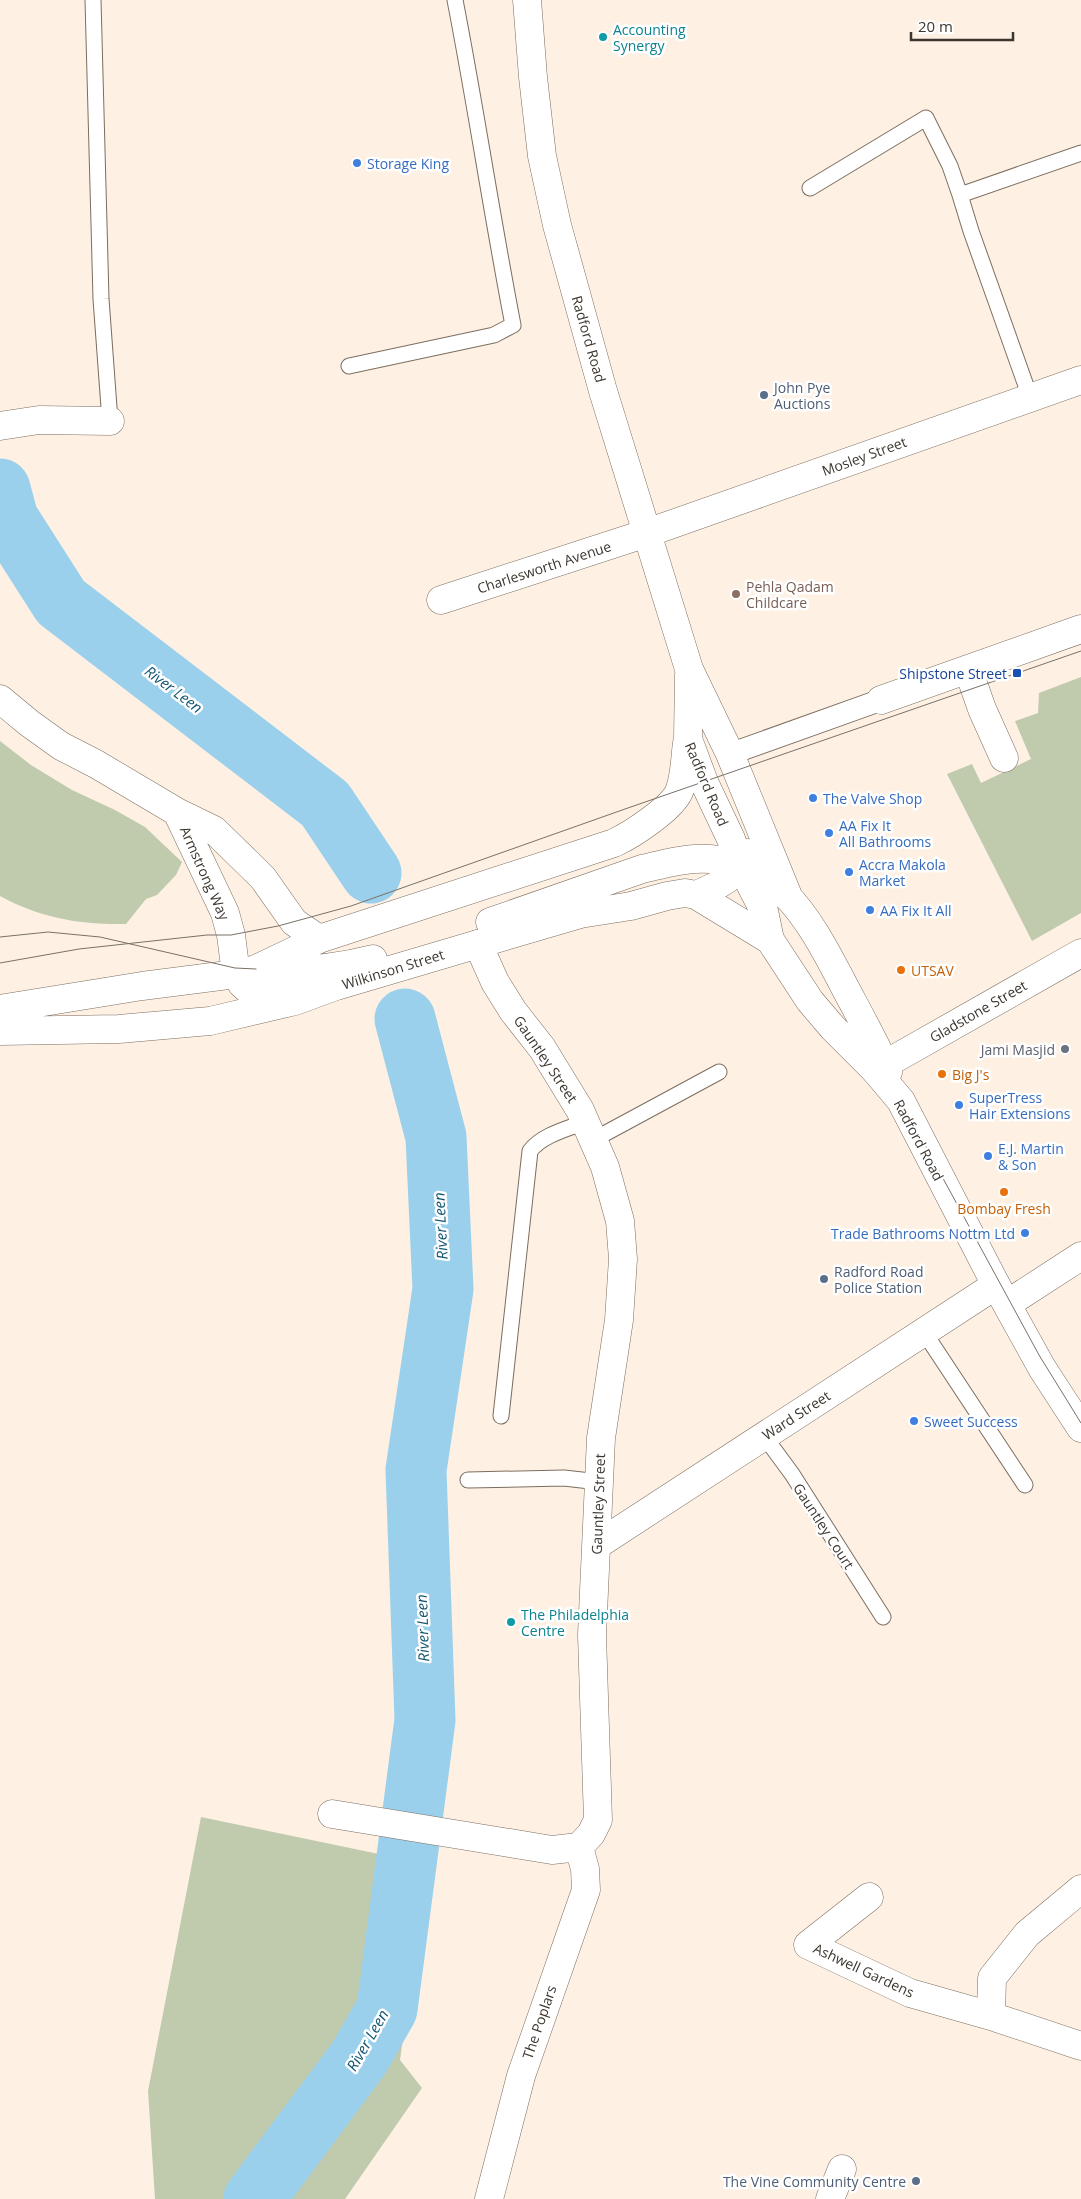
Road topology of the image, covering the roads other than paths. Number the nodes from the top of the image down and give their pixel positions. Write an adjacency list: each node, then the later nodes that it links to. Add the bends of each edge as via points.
1 (93, 0): 10 (lane, via 101,298)
2 (455, 0): 7 (lane, via 513,325 494,335)
3 (527, 0): 12 (street, Radford Road, via 542,156 557,225)
4 (1081, 153): 6 (lane)
5 (810, 188): 6 (lane, via 926,118 950,166)
6 (960, 195): 9 (lane)
7 (349, 366)
8 (1081, 380): 9 (street, Mosley Street)
9 (1030, 397): 12 (street, Mosley Street)
10 (110, 421): 11 (street, via 39,420)
11 (0, 426)
12 (647, 533): 13 (street, Charlesworth Avenue); 15 (street, Radford Road)
13 (441, 600)
14 (1081, 629): 16 (street)
15 (689, 669): 19 (street, Radford Road); 20 (street, Radford Road)
16 (968, 669): 18 (street); 21 (street)
17 (0, 699): 23 (street, Armstrong Way, via 61,746)
18 (881, 700): 20 (street)
19 (688, 738): 24 (street, Radford Road); 27 (street, via 680,791 630,836)
20 (730, 754): 22 (street, Radford Road)
21 (1004, 758)
22 (752, 810): 24 (street, Radford Road, via 752,844); 26 (street, Radford Road)
23 (177, 812): 27 (street, Armstrong Way, via 214,830 264,878 294,922); 31 (street, Armstrong Way, via 225,913)
24 (741, 866): 25 (street, Radford Road, via 728,880); 26 (street, via 763,876); 28 (street, Radford Road, via 764,911); 31 (street, via 696,859 669,862 413,949 327,968)
25 (696, 895): 28 (street); 29 (street, Wilkinson Street, via 666,896 631,906 580,914)
26 (788, 896): 35 (street, Radford Road, via 805,915 820,940)
27 (319, 940): 31 (street)
28 (770, 940): 35 (street, Radford Road, via 810,1001 833,1028)
29 (478, 944): 32 (street, Wilkinson Street); 37 (street, Gauntley Street, via 504,997 565,1082)
30 (1081, 953): 35 (street, Gladstone Street)
31 (246, 972): 32 (street, via 242,984 253,994); 33 (street)
32 (336, 986): 34 (street, Wilkinson Street, via 295,1001 210,1021 119,1029)
33 (0, 1009)
34 (0, 1032)
35 (880, 1067): 39 (street, Radford Road, via 901,1101)
36 (719, 1072): 37 (lane)
37 (589, 1131): 41 (lane, via 550,1136 535,1144 530,1151); 45 (street, Gauntley Street, via 605,1167 620,1221 623,1260 619,1320 601,1438)
38 (1081, 1256): 39 (street, Ward Street)
39 (1001, 1295): 40 (street, Ward Street); 42 (street, Radford Road, via 1051,1383)
40 (924, 1332): 43 (street, Ward Street); 46 (lane)
41 (501, 1416)
42 (1081, 1428)
43 (764, 1436): 47 (street, Ward Street); 48 (lane, Gauntley Court, via 792,1474)
44 (468, 1480): 45 (lane, via 564,1478)
45 (599, 1482): 47 (street, Gauntley Street)
46 (1025, 1485)
47 (598, 1545): 50 (street, Gauntley Street, via 592,1635 598,1820)
48 (883, 1617)
49 (332, 1814): 50 (street, via 552,1850)
50 (579, 1847): 56 (street, The Poplars, via 586,1890 521,2076)
51 (1081, 1889): 53 (street, via 1027,1934 992,1978)
52 (869, 1897): 53 (street, Ashwell Gardens, via 808,1945 910,1993)
53 (990, 2016): 54 (street, Ashwell Gardens)
54 (1081, 2046)
55 (842, 2169): 57 (street)
56 (489, 2199)
57 (830, 2199)

